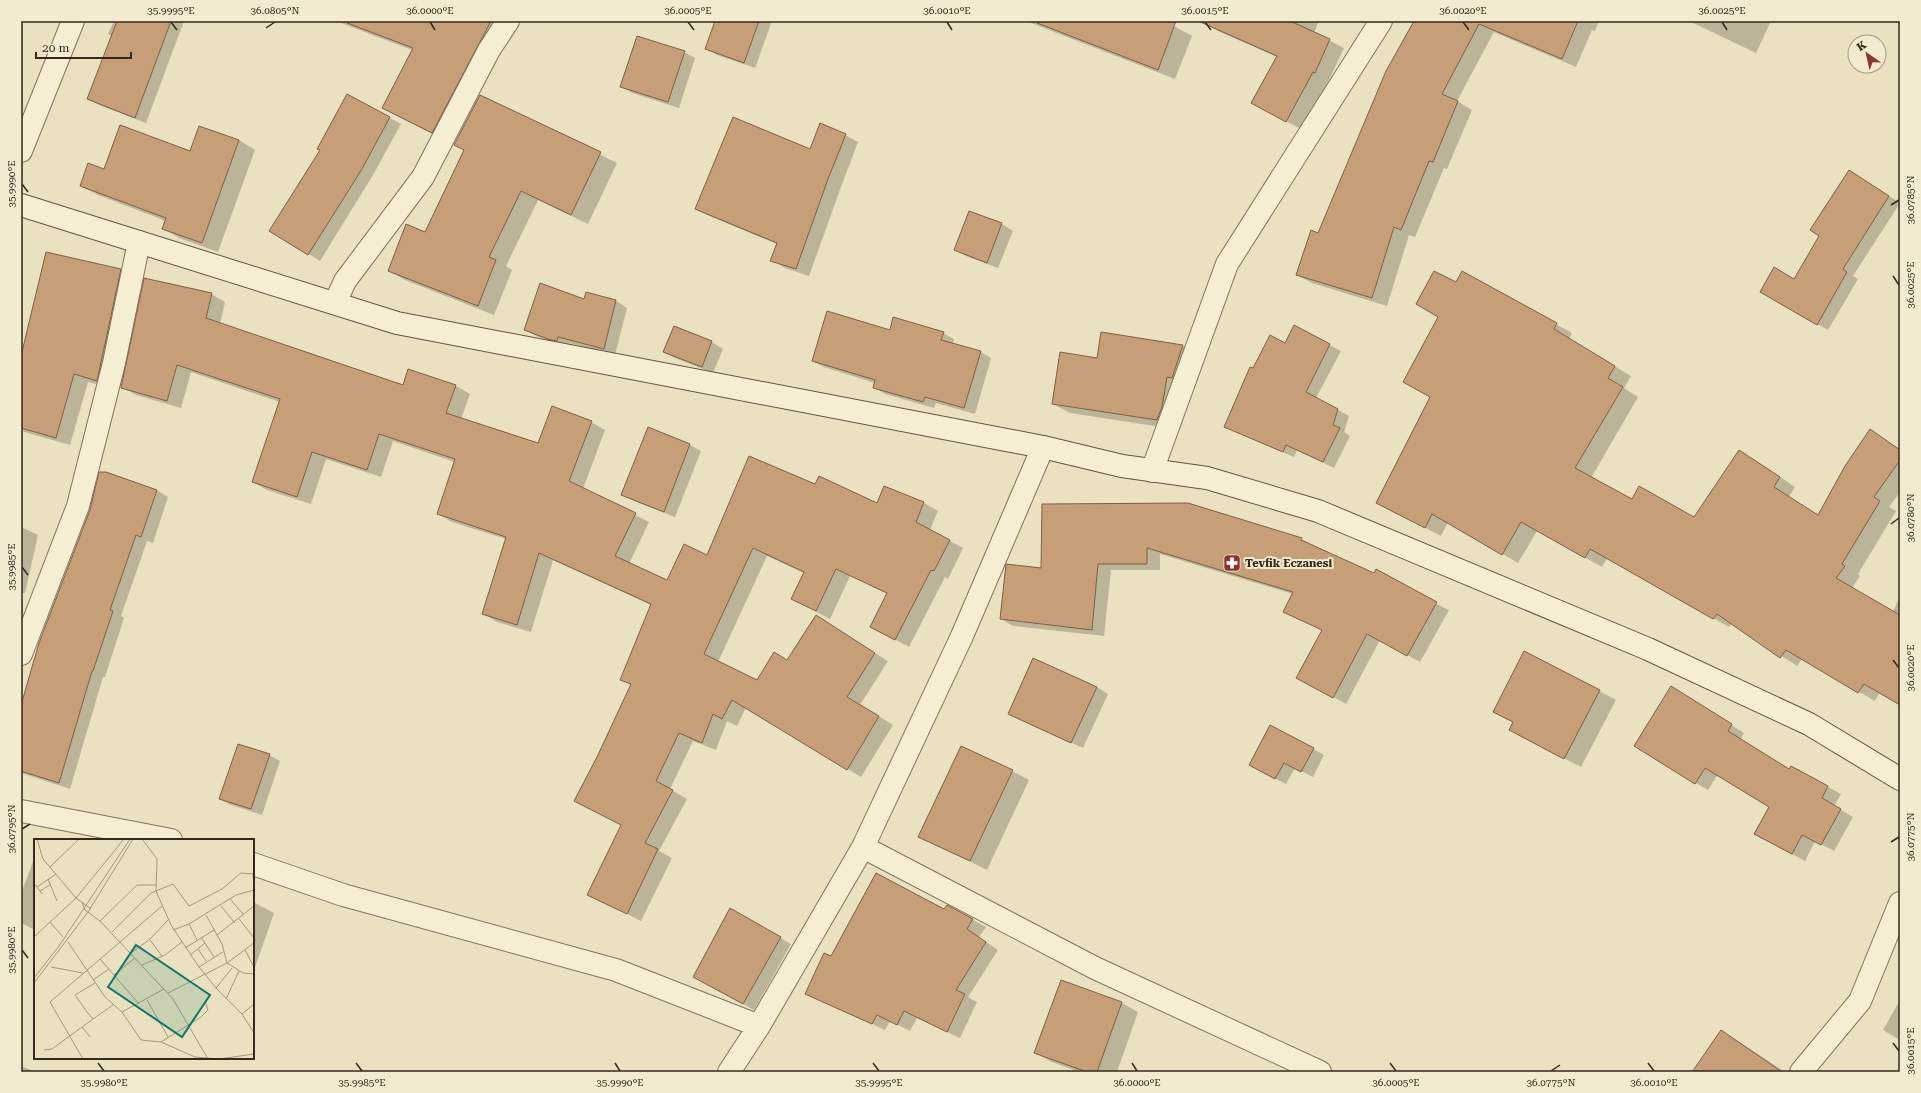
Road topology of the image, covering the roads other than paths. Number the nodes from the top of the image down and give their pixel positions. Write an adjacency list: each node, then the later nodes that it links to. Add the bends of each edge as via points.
1 (73, 21): 4 (street)
2 (508, 21): 7 (street, via 489,50 423,177 345,281)
3 (1381, 21): 9 (street, via 1227,264)
4 (21, 151)
5 (21, 205): 6 (street)
6 (139, 242): 7 (street); 10 (street, via 114,363 78,506)
7 (335, 303): 8 (street, via 397,323)
8 (1043, 447): 9 (street); 14 (street, via 962,636)
9 (1152, 471): 11 (street, via 1207,478 1318,511 1654,652 1809,724)
10 (21, 654)
11 (1900, 779)
12 (21, 811): 13 (street)
13 (166, 839)
14 (863, 846): 17 (street); 19 (street, via 1094,968)
15 (254, 864): 17 (street, via 343,895 616,970)
16 (1900, 903): 20 (street, via 1860,1001)
17 (759, 1026): 18 (street)
18 (729, 1072)
19 (1320, 1072)
20 (1801, 1072)

